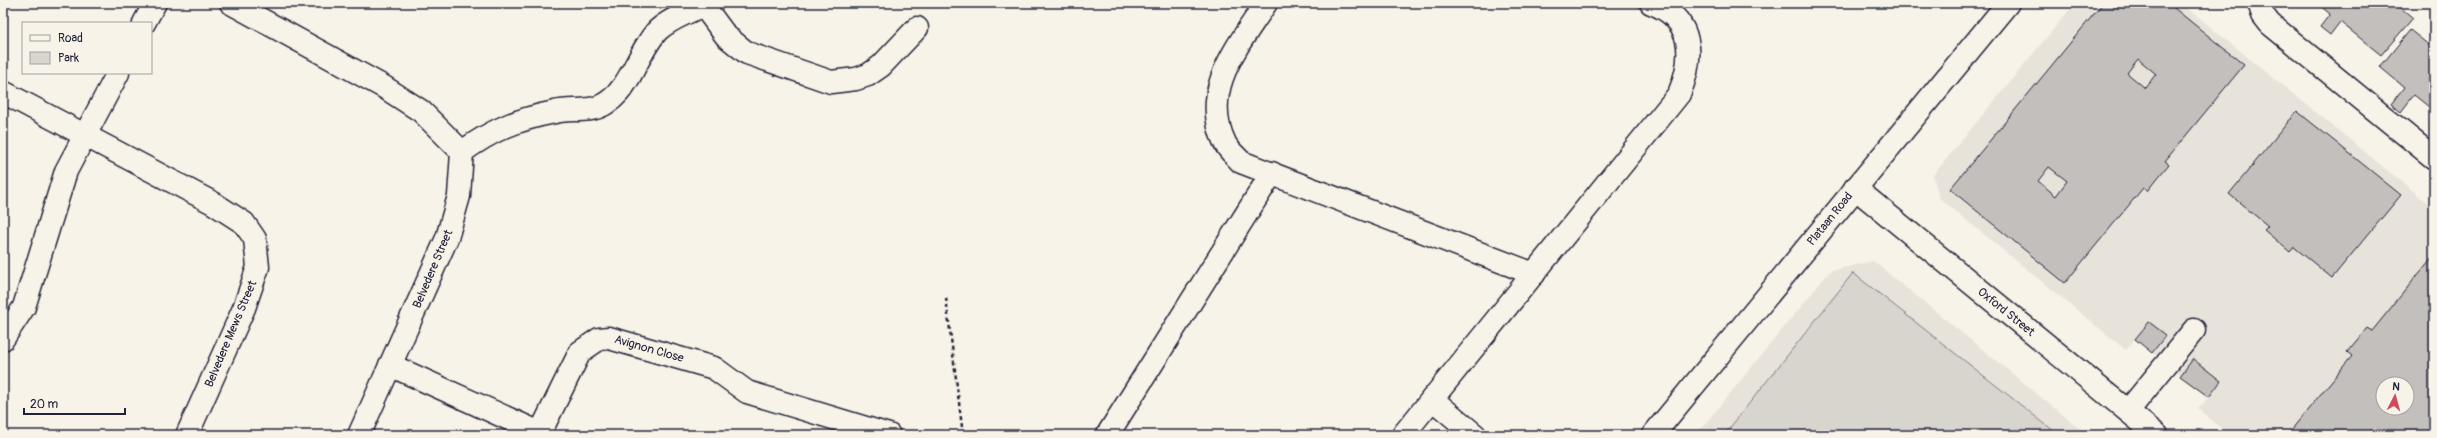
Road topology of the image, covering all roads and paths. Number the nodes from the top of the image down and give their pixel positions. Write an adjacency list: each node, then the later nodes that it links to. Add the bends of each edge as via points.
1 (155, 3): 8 (street)
2 (231, 3): 13 (street, via 384,87 421,112)
3 (1266, 3): 15 (street, via 1226,64 1217,93 1218,118 1225,144 1241,162)
4 (1651, 3): 17 (street, via 1660,6 1677,21 1688,41 1690,57 1679,94)
5 (2008, 3): 16 (street, Plataan Road)
6 (2259, 3): 14 (street, via 2270,24)
7 (704, 4): 9 (street, via 726,36 747,53 831,82 856,80 881,66); 13 (street, via 676,16 658,30 646,45 620,91 612,99 590,110 557,111 513,122 485,136)
8 (145, 22)
9 (917, 28)
10 (117, 74): 12 (street)
11 (3, 92): 12 (street, Belvedere Mews Street)
12 (85, 135): 20 (street, via 66,171 24,307); 26 (street, Belvedere Mews Street, via 213,203 244,223 256,240 258,267 244,308)
13 (462, 152): 21 (street, Belvedere Street, via 459,196 448,238)
14 (2434, 158)
15 (1272, 173): 17 (street); 25 (street)
16 (1855, 188): 23 (street, Oxford Street); 32 (street, Plataan Road)
17 (1534, 274): 22 (street)
18 (946, 298): 29 (path)
19 (2194, 330): 23 (street)
20 (3, 339)
21 (390, 365): 24 (street, Avignon Close); 27 (street, Belvedere Street)
22 (1432, 399): 30 (street); 31 (street)
23 (2128, 412): 33 (street, Oxford Street)
24 (540, 434): 28 (street, Avignon Close, via 580,352 599,339 609,338 714,368 748,392)
25 (1108, 434)
26 (187, 435)
27 (359, 435)
28 (889, 435)
29 (963, 435)
30 (1403, 435)
31 (1475, 435)
32 (1653, 435)
33 (2157, 435)

